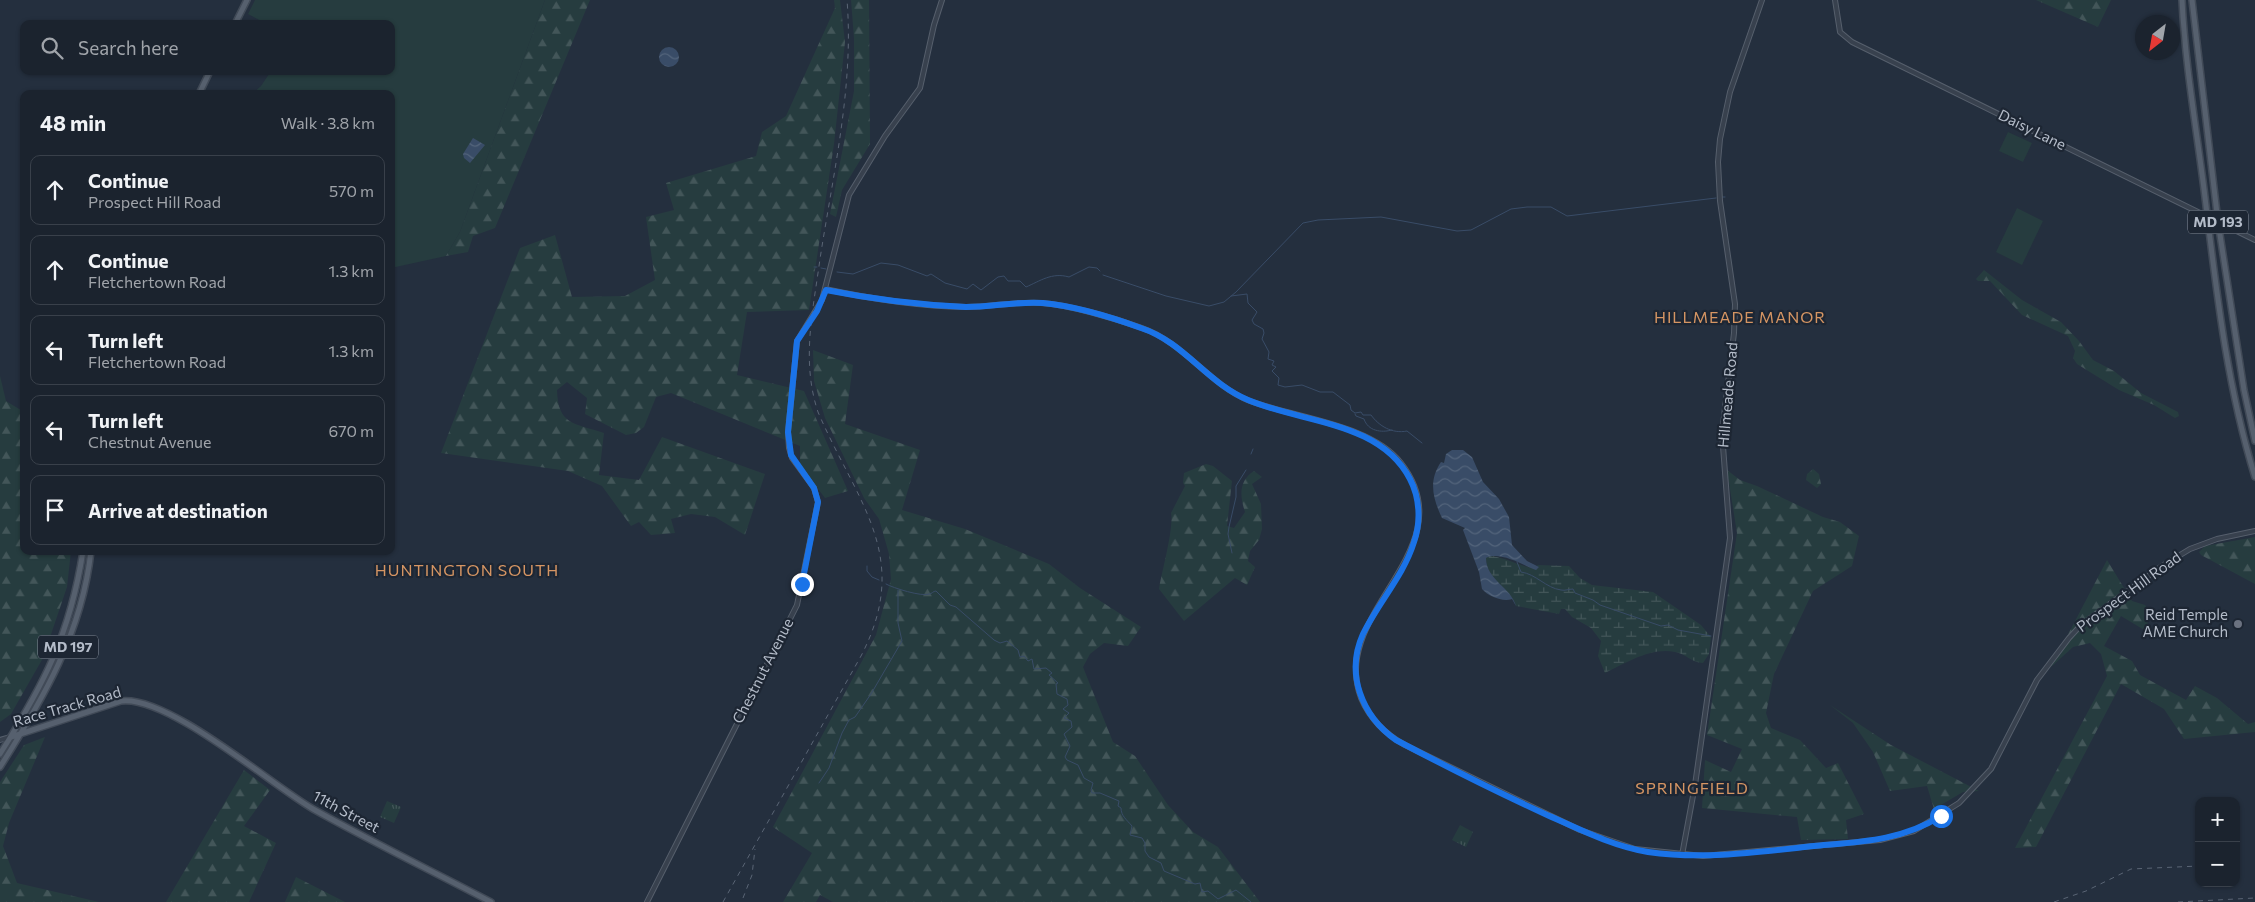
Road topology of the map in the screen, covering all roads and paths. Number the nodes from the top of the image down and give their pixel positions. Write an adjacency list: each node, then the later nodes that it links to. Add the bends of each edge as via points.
1 (247, 0): 7 (main road)
2 (942, 0): 13 (street, Chestnut Avenue, via 919,91 885,136 848,195)
3 (1762, 0): 28 (street, Hillmeade Road, via 1730,92 1720,138 1720,201 1735,304 1722,433 1730,532 1695,785)
4 (1835, 0): 10 (street, Daisy Lane, via 1840,32 1852,42)
5 (2182, 0): 10 (main road, MD 193)
6 (2192, 0): 11 (main road, MD 193)
7 (236, 20)
8 (208, 75): 9 (main road)
9 (201, 90)
10 (2207, 217): 11 (street, Daisy Lane); 15 (main road, MD 193, via 2228,367)
11 (2218, 222): 12 (street, Daisy Lane); 14 (main road, MD 193)
12 (2255, 240)
13 (826, 290): 28 (street, Prospect Hill Road, via 958,306 1048,304 1120,322 1152,332 1170,342 1238,395 1379,443 1399,460 1411,480 1418,519 1411,551 1366,626 1358,649 1357,684 1372,718 1396,740 1580,830 1625,847); 30 (street, Chestnut Avenue, via 817,311 797,341 788,432 791,455 814,488 818,502 799,598)
14 (2255, 442)
15 (2255, 477)
16 (2255, 531): 28 (street, Prospect Hill Road, via 2190,549 2081,625 2037,680 1991,769 1959,803 1932,821 1905,834 1880,840 1714,856)
17 (82, 555): 23 (main road, MD 197, via 63,638 42,684)
18 (90, 555): 19 (main road, MD 197, via 82,602 68,646)
19 (31, 718): 20 (main road, via 33,724); 22 (main road, MD 197)
20 (42, 727): 21 (main road, Race Track Road, via 126,701 146,705); 22 (main road, Race Track Road)
21 (196, 729): 29 (main road, 11th Street, via 302,802)
22 (21, 734): 23 (main road, Race Track Road); 27 (main road, MD 197)
23 (11, 737): 24 (street, Race Track Road); 26 (main road, MD 197)
24 (0, 740)
25 (0, 748): 26 (main road)
26 (0, 754)
27 (0, 767)
28 (1682, 855)
29 (492, 902)
30 (647, 902)

